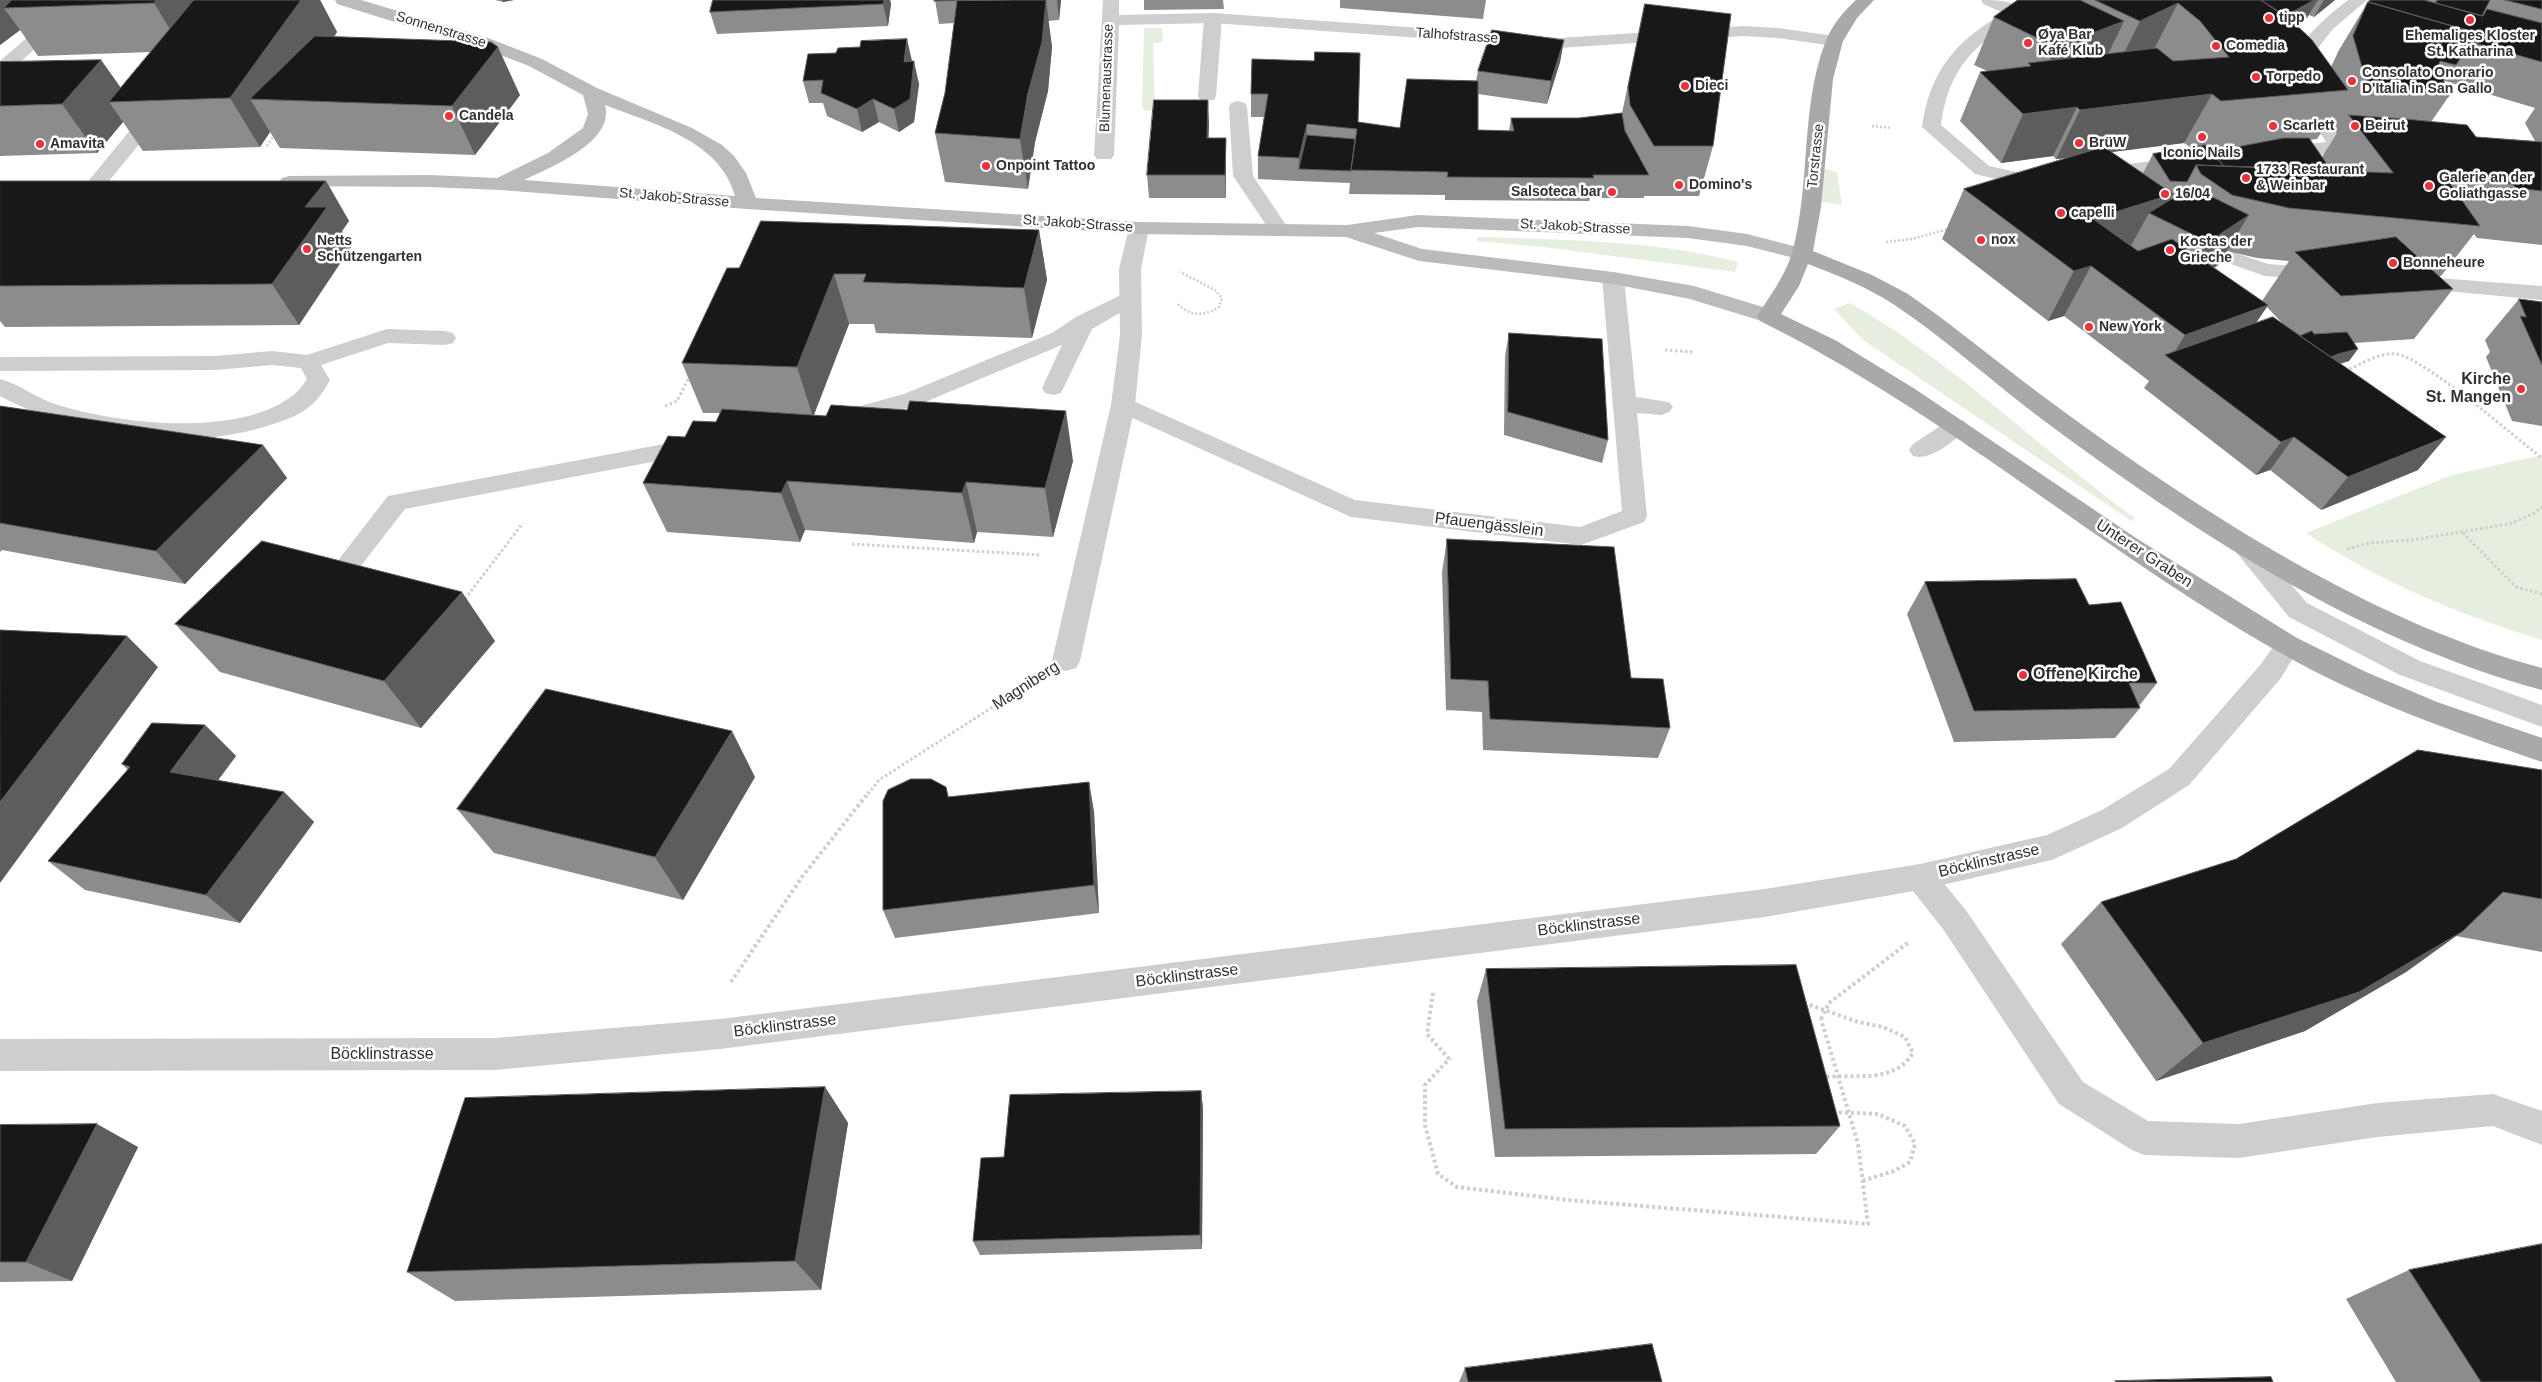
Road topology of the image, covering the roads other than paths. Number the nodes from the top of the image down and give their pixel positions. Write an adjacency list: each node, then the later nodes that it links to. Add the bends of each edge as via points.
1 (98, 0): 10 (street, via 36,39)
2 (343, 0): 11 (main road, Sonnenstrasse, via 519,56)
3 (1110, 0): 8 (street, Blumenaustrasse)
4 (1866, 0): 9 (main road, Torstrasse, via 1850,15)
5 (1988, 0): 20 (street, via 2024,9 1990,28 1953,60 1937,91 1931,127 1982,170 2036,182)
6 (2359, 0): 15 (street, via 2327,25 2300,57 2298,82)
7 (1213, 18): 8 (street, Talhofstrasse); 9 (street, Talhofstrasse, via 1559,43 1743,31); 13 (street)
8 (1110, 20): 17 (street, Blumenaustrasse)
9 (1834, 41): 31 (main road, Torstrasse, via 1824,79 1811,207)
10 (0, 70)
11 (591, 92): 24 (main road, via 598,109 596,124 577,144); 26 (main road, Sonnenstrasse, via 673,126 716,150 743,183)
12 (171, 93): 22 (street)
13 (1207, 96)
14 (1238, 107): 28 (street, via 1243,176)
15 (2338, 147): 16 (street); 18 (street)
16 (2386, 154)
17 (1104, 155)
18 (2262, 155)
19 (2205, 161): 20 (street)
20 (2071, 177): 25 (street)
21 (270, 182): 24 (main road, St. Jakob-Strasse)
22 (88, 183): 23 (main road)
23 (124, 183)
24 (500, 184): 26 (main road, St. Jakob-Strasse)
25 (2102, 192)
26 (747, 203): 27 (main road, St. Jakob-Strasse)
27 (1139, 228): 28 (main road, St. Jakob-Strasse); 36 (street, Magniberg, via 1130,269)
28 (1278, 228): 29 (main road, St. Jakob-Strasse)
29 (1347, 231): 31 (main road, St. Jakob-Strasse, via 1418,221 1688,232 1747,240); 33 (main road, St. Jakob-Strasse, via 1419,255)
30 (2173, 236): 32 (street, via 2265,270)
31 (1802, 254): 37 (main road, Torstrasse, via 1788,286); 51 (main road, via 1850,272 1900,299 2136,475)
32 (2334, 275)
33 (1613, 278): 37 (main road, St. Jakob-Strasse, via 1694,292); 44 (street, Pfauengässlein)
34 (2393, 280): 35 (street)
35 (2542, 293)
36 (1129, 298): 38 (street); 45 (street, Magniberg, via 1131,335)
37 (1768, 316): 48 (main road, Unterer Graben, via 1827,345)
38 (1084, 322): 43 (street); 47 (street, via 1060,338 912,399)
39 (445, 338): 40 (street, via 387,336)
40 (308, 362): 41 (street, via 272,358 215,363); 42 (street, via 318,380 300,402 263,421 207,432 130,427 50,410)
41 (0, 364)
42 (0, 386)
43 (1053, 388)
44 (1624, 404): 45 (street, Pfauengässlein, via 1635,516 1581,536 1351,508); 46 (street)
45 (1123, 405): 54 (street, Magniberg)
46 (1660, 407)
47 (825, 423)
48 (1956, 427): 50 (street); 53 (main road, Unterer Graben, via 2130,546)
49 (721, 442): 52 (street, via 397,502 342,572)
50 (1921, 450)
51 (2244, 546): 55 (main road, via 2393,624 2454,650); 56 (street, via 2298,610 2410,668)
52 (388, 582)
53 (2288, 645): 57 (main road, Unterer Graben, via 2356,680 2427,710); 58 (street, Böcklinstrasse, via 2271,671 2180,777 2112,819 2052,846)
54 (1066, 661)
55 (2542, 679)
56 (2542, 716)
57 (2542, 750)
58 (1920, 877): 59 (street, Böcklinstrasse, via 1765,903 720,1034 495,1054); 60 (street, via 1954,919 2071,1093 2144,1138 2239,1141 2377,1120 2492,1110)
59 (0, 1055)
60 (2542, 1128)

